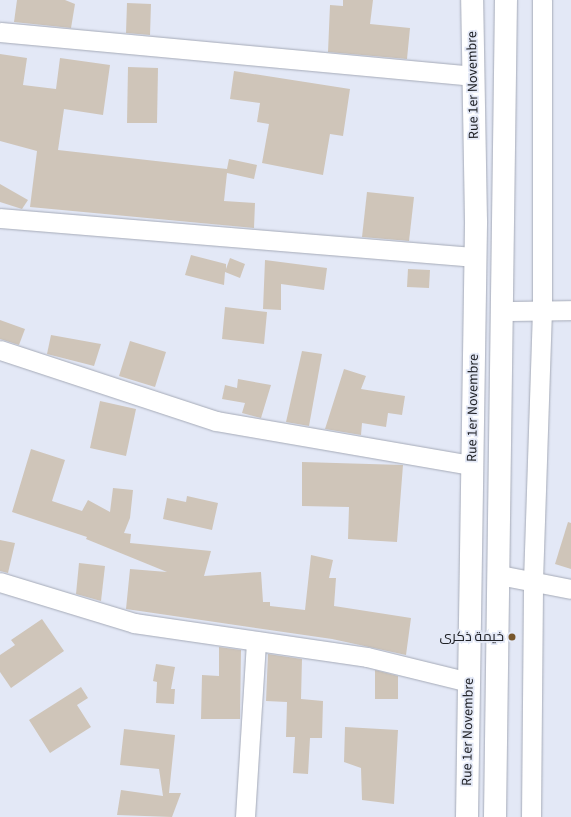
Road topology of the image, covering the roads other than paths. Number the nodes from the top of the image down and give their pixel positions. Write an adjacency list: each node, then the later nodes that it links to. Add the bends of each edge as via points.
1 (472, 0): 5 (main road, Rue 1er Novembre)
2 (506, 0): 10 (main road)
3 (542, 0): 8 (street)
4 (0, 32): 5 (street)
5 (473, 76): 7 (main road, Rue 1er Novembre)
6 (0, 218): 7 (street)
7 (475, 257): 12 (main road, Rue 1er Novembre)
8 (542, 310): 9 (street); 10 (street); 14 (street)
9 (571, 310)
10 (502, 311): 13 (main road)
11 (0, 350): 12 (street, via 216,421)
12 (472, 465): 18 (main road, Rue 1er Novembre)
13 (499, 575): 14 (street); 21 (main road)
14 (533, 581): 16 (street); 22 (street)
15 (0, 582): 17 (street, via 134,623)
16 (571, 589)
17 (256, 641): 18 (street, via 367,657); 19 (street)
18 (469, 682): 20 (main road, Rue 1er Novembre)
19 (245, 817)
20 (466, 817)
21 (495, 817)
22 (531, 817)

